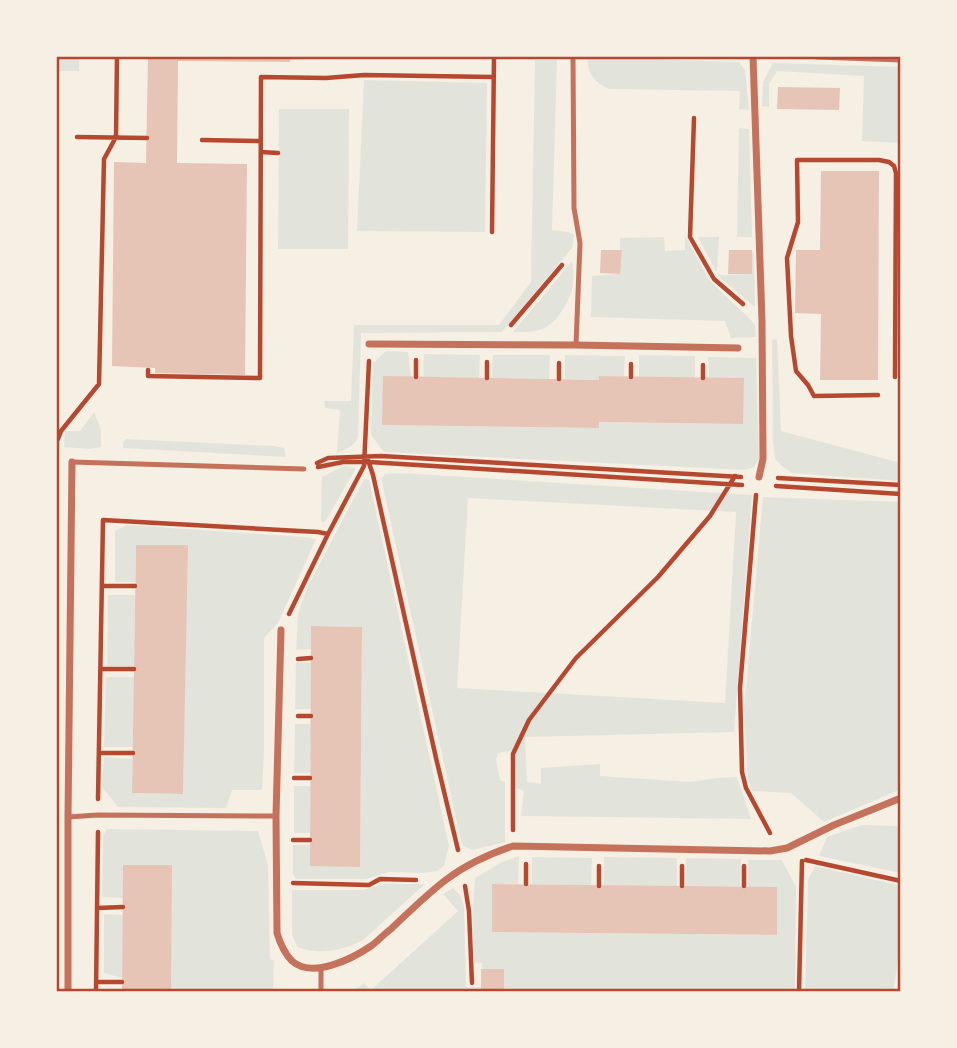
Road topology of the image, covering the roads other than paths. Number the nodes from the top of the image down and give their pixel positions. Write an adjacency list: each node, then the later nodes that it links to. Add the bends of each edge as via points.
1 (573, 56): 6 (lane, via 573,208 580,243)
2 (753, 56): 10 (street, via 762,321 763,459)
3 (817, 56): 4 (street)
4 (901, 59)
5 (369, 344): 6 (street)
6 (576, 345): 7 (street)
7 (738, 348)
8 (72, 462): 9 (lane); 14 (street)
9 (304, 469)
10 (759, 477)
11 (281, 631): 13 (street)
12 (901, 798): 15 (street, via 771,851 513,846 462,868 371,946)
13 (276, 816): 14 (lane); 15 (street, via 277,933 293,962)
14 (68, 817): 16 (street)
15 (321, 969): 17 (lane)
16 (68, 992)
17 (321, 992)

